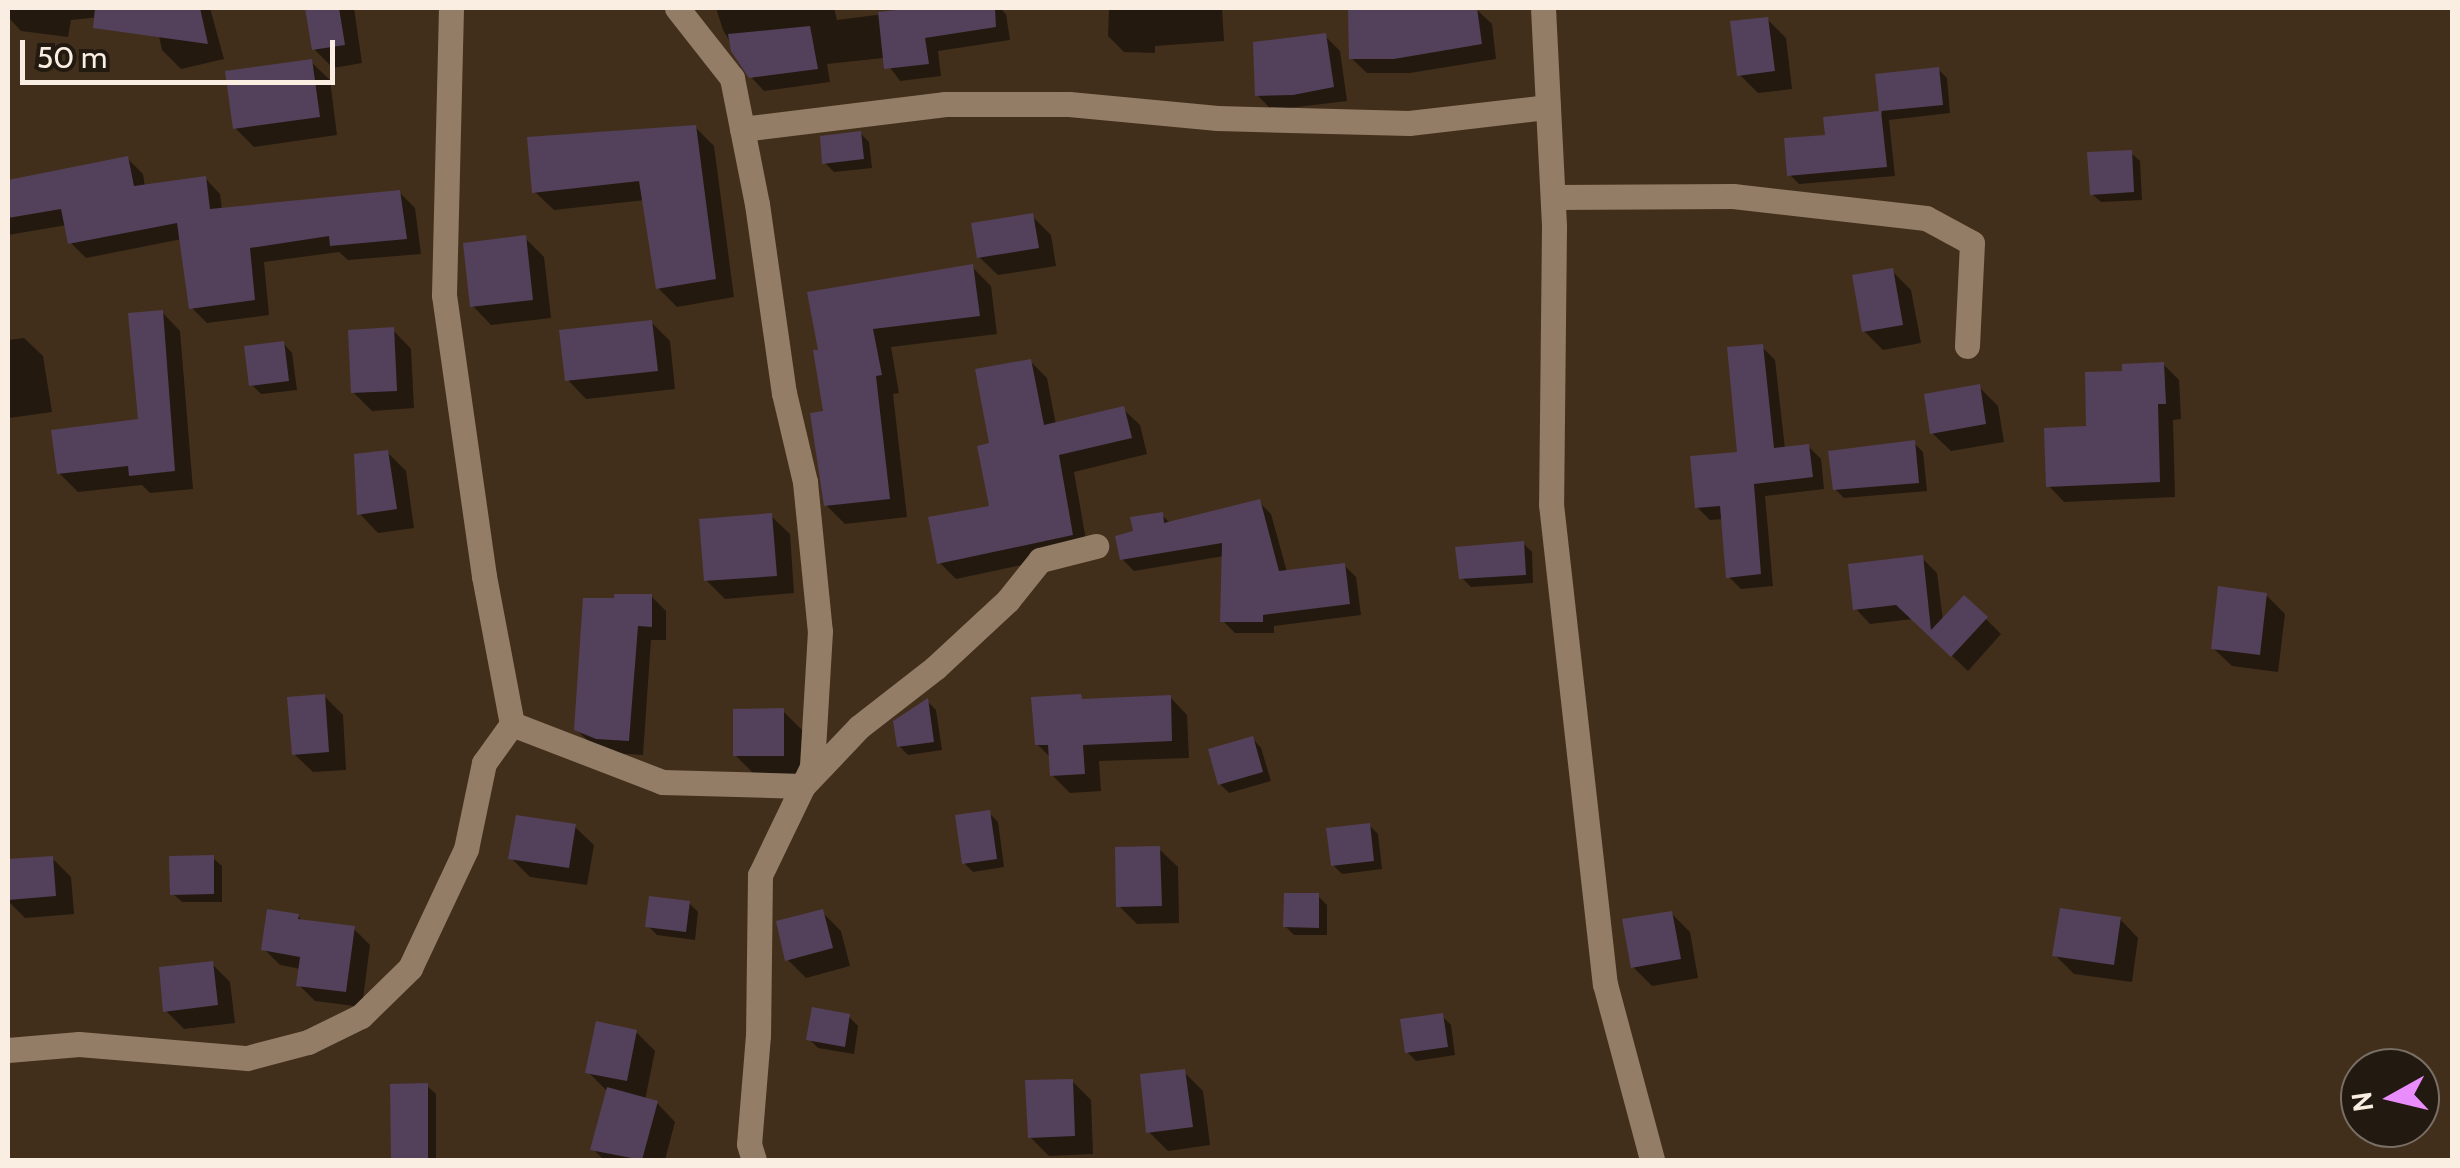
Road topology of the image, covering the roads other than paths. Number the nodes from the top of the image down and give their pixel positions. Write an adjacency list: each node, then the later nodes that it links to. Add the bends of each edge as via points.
1 (452, 8): 9 (street, via 444,294)
2 (677, 8): 5 (street, via 732,78)
3 (1543, 8): 4 (street)
4 (1548, 106): 5 (street, via 1409,123 1217,118 1070,104 945,104); 6 (street)
5 (742, 129): 10 (street, via 784,393 805,482 820,630 812,767)
6 (1552, 197): 7 (street, via 1733,196 1926,218 1972,244); 13 (street, via 1550,504 1606,984)
7 (1967, 346)
8 (1096, 546): 10 (street, via 1040,560 1008,600 859,727)
9 (512, 724): 10 (street, via 662,782); 11 (street, via 484,763 466,849 410,968 361,1016 308,1042 247,1058 79,1044)
10 (803, 786): 12 (street, via 760,876 749,1144)
11 (8, 1050)
12 (754, 1160)
13 (1652, 1160)

